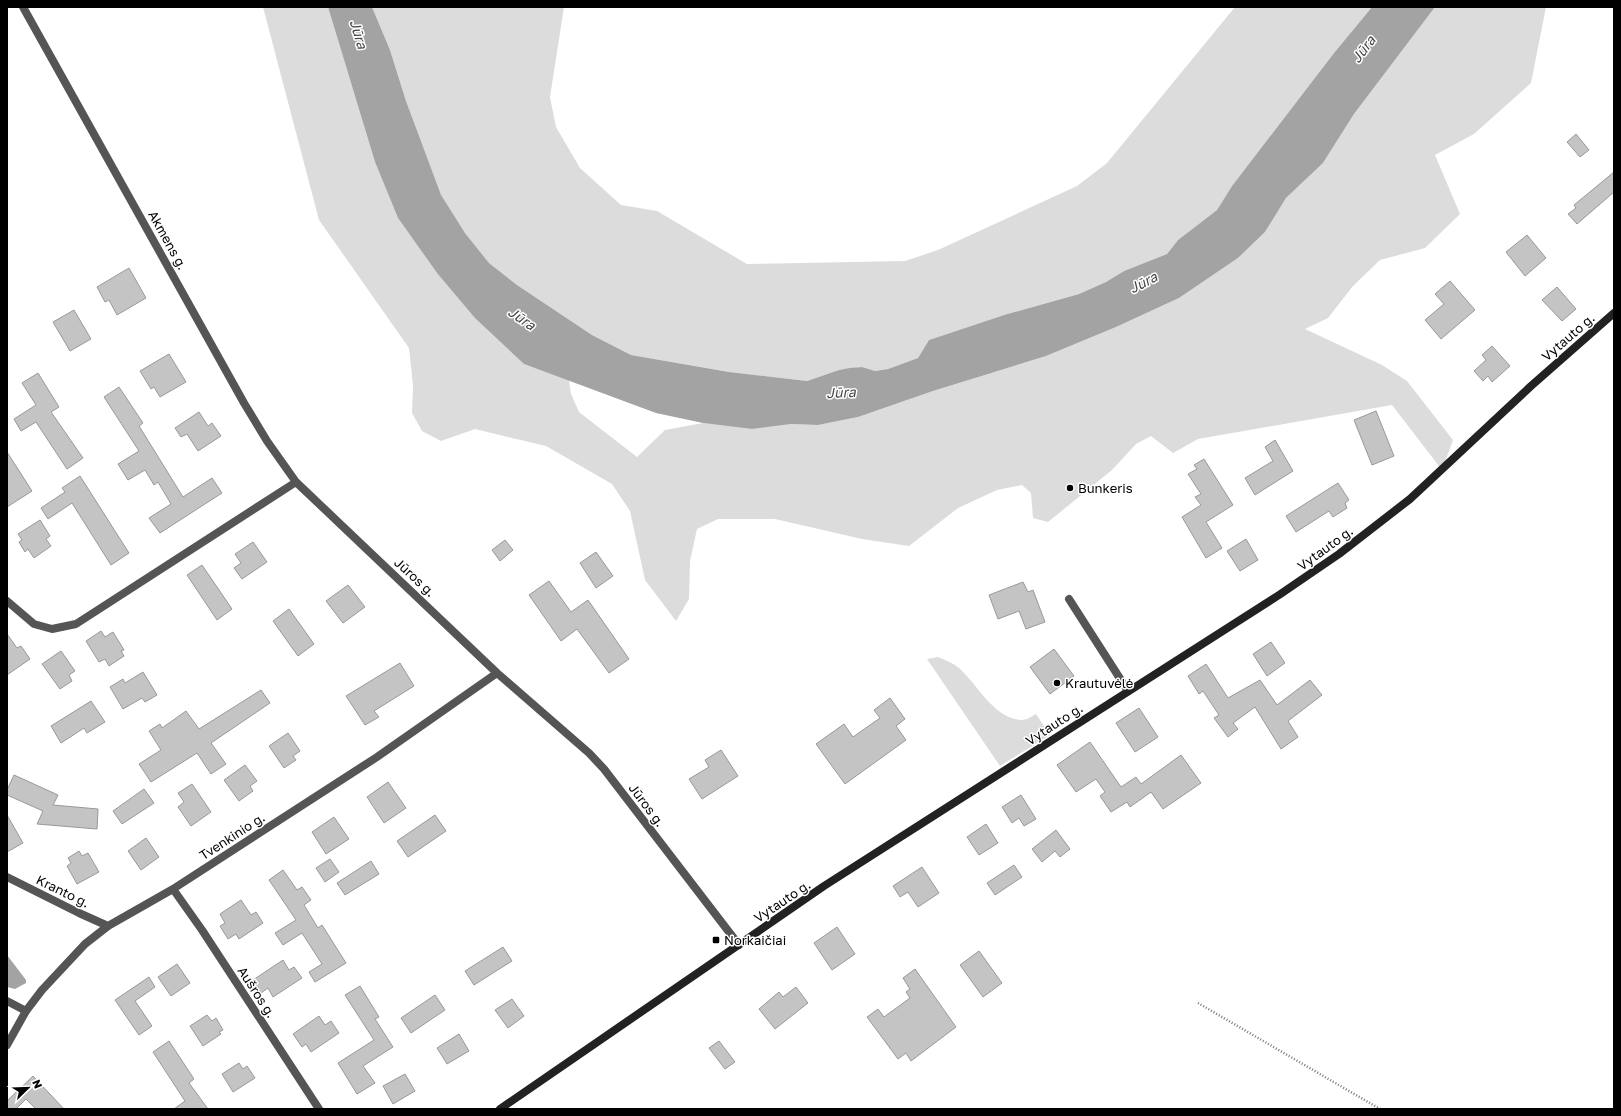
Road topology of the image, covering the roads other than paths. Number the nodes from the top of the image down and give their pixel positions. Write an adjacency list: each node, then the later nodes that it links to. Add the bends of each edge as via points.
1 (23, 7): 3 (street, Akmens g., via 244,403)
2 (1614, 313): 7 (main road, Vytauto g., via 1410,499 1339,554 1282,593)
3 (296, 482): 5 (street, via 76,624 52,629 34,624); 6 (street, Jūros g.)
4 (1069, 599): 7 (street)
5 (7, 601)
6 (497, 673): 9 (street, Tvenkinio g., via 377,757); 11 (street, Jūros g., via 604,769)
7 (1128, 691): 11 (main road, Vytauto g., via 824,886)
8 (7, 877): 10 (street, Kranto g.)
9 (173, 889): 10 (street, Tvenkinio g.); 15 (street, Aušros g.)
10 (108, 926): 13 (street, Tvenkinio g., via 85,944)
11 (739, 945): 16 (main road, Vytauto g.)
12 (7, 1001): 13 (street)
13 (26, 1011): 14 (street, Tvenkinio g.)
14 (7, 1045)
15 (319, 1109)
16 (500, 1109)

